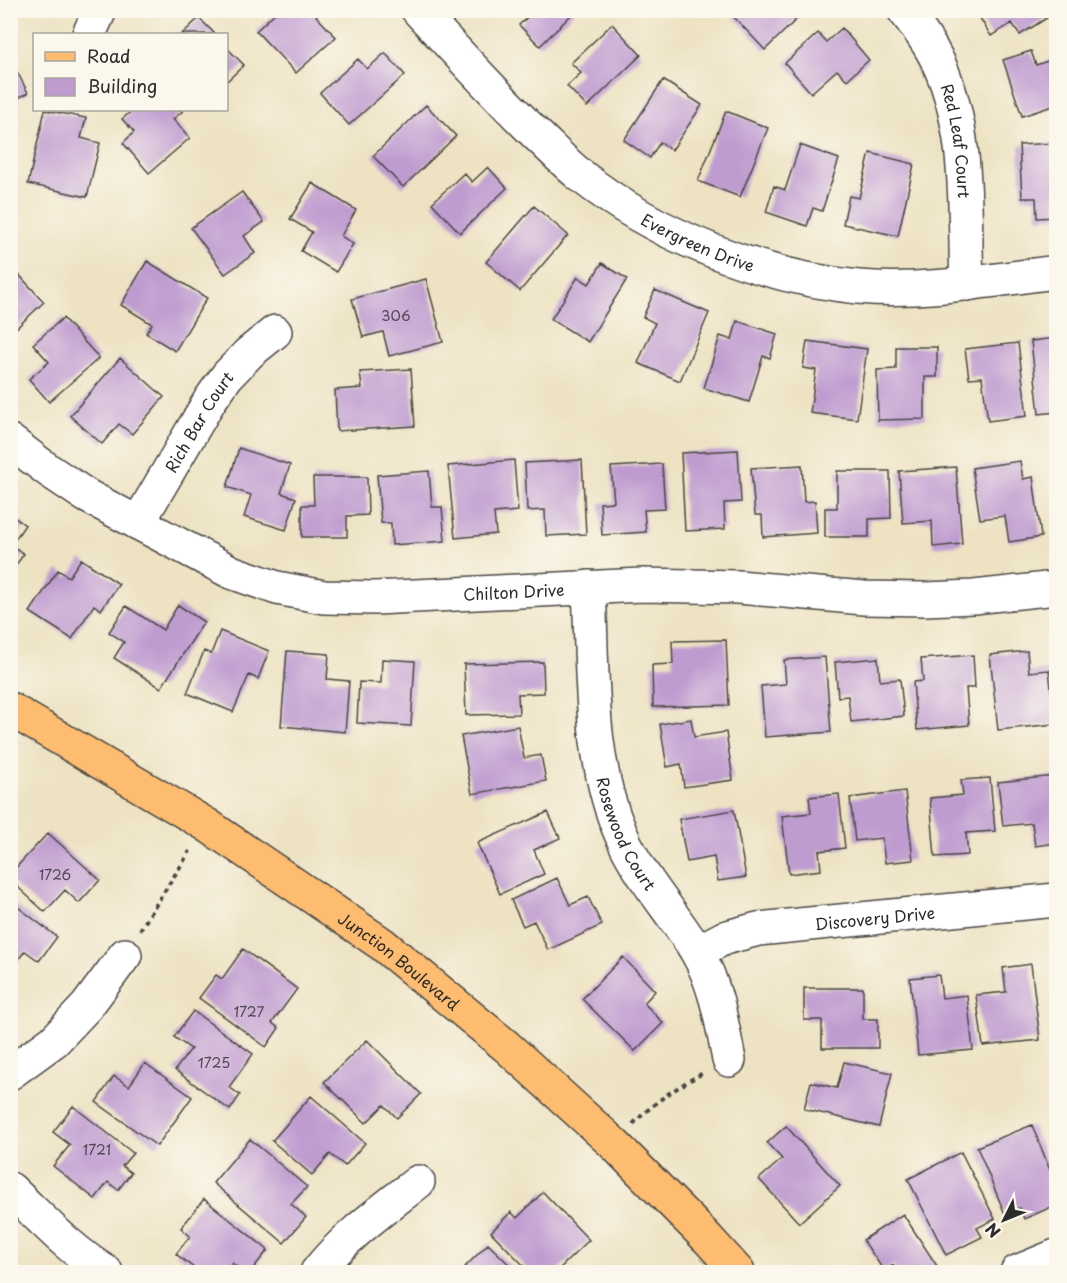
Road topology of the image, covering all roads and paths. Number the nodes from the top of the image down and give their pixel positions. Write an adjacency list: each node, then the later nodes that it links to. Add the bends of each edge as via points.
1 (100, 10): 4 (street)
2 (418, 10): 6 (street, Evergreen Drive, via 505,103 580,175 661,226 708,249 811,279 859,287)
3 (903, 10): 6 (street, Red Leaf Court, via 940,65 954,109 962,152)
4 (89, 33)
5 (1056, 272): 6 (street, Evergreen Drive)
6 (967, 284)
7 (275, 332): 9 (street, Rich Bar Court, via 227,376)
8 (10, 441): 9 (street, Chilton Drive, via 87,496)
9 (138, 523): 10 (street, Chilton Drive, via 231,572 277,588 324,597)
10 (589, 587): 11 (street, Chilton Drive, via 738,587 925,599); 15 (street, Rosewood Court, via 597,736 605,790 621,834 643,874)
11 (1056, 588)
12 (10, 709): 13 (main road, Junction Boulevard)
13 (207, 825): 16 (path); 19 (main road, Junction Boulevard, via 382,944)
14 (1056, 900): 15 (street, Discovery Drive, via 758,929 724,938)
15 (697, 952): 17 (street, Rosewood Court, via 711,980 722,1017)
16 (125, 955): 18 (street, via 87,1006 54,1041)
17 (729, 1060): 19 (path, via 654,1103)
18 (10, 1073)
19 (614, 1144): 25 (main road, Junction Boulevard)
20 (418, 1182): 24 (street, via 364,1224)
21 (10, 1189): 23 (street)
22 (1056, 1256): 26 (street)
23 (96, 1270)
24 (317, 1272)
25 (738, 1272)
26 (1017, 1272)

